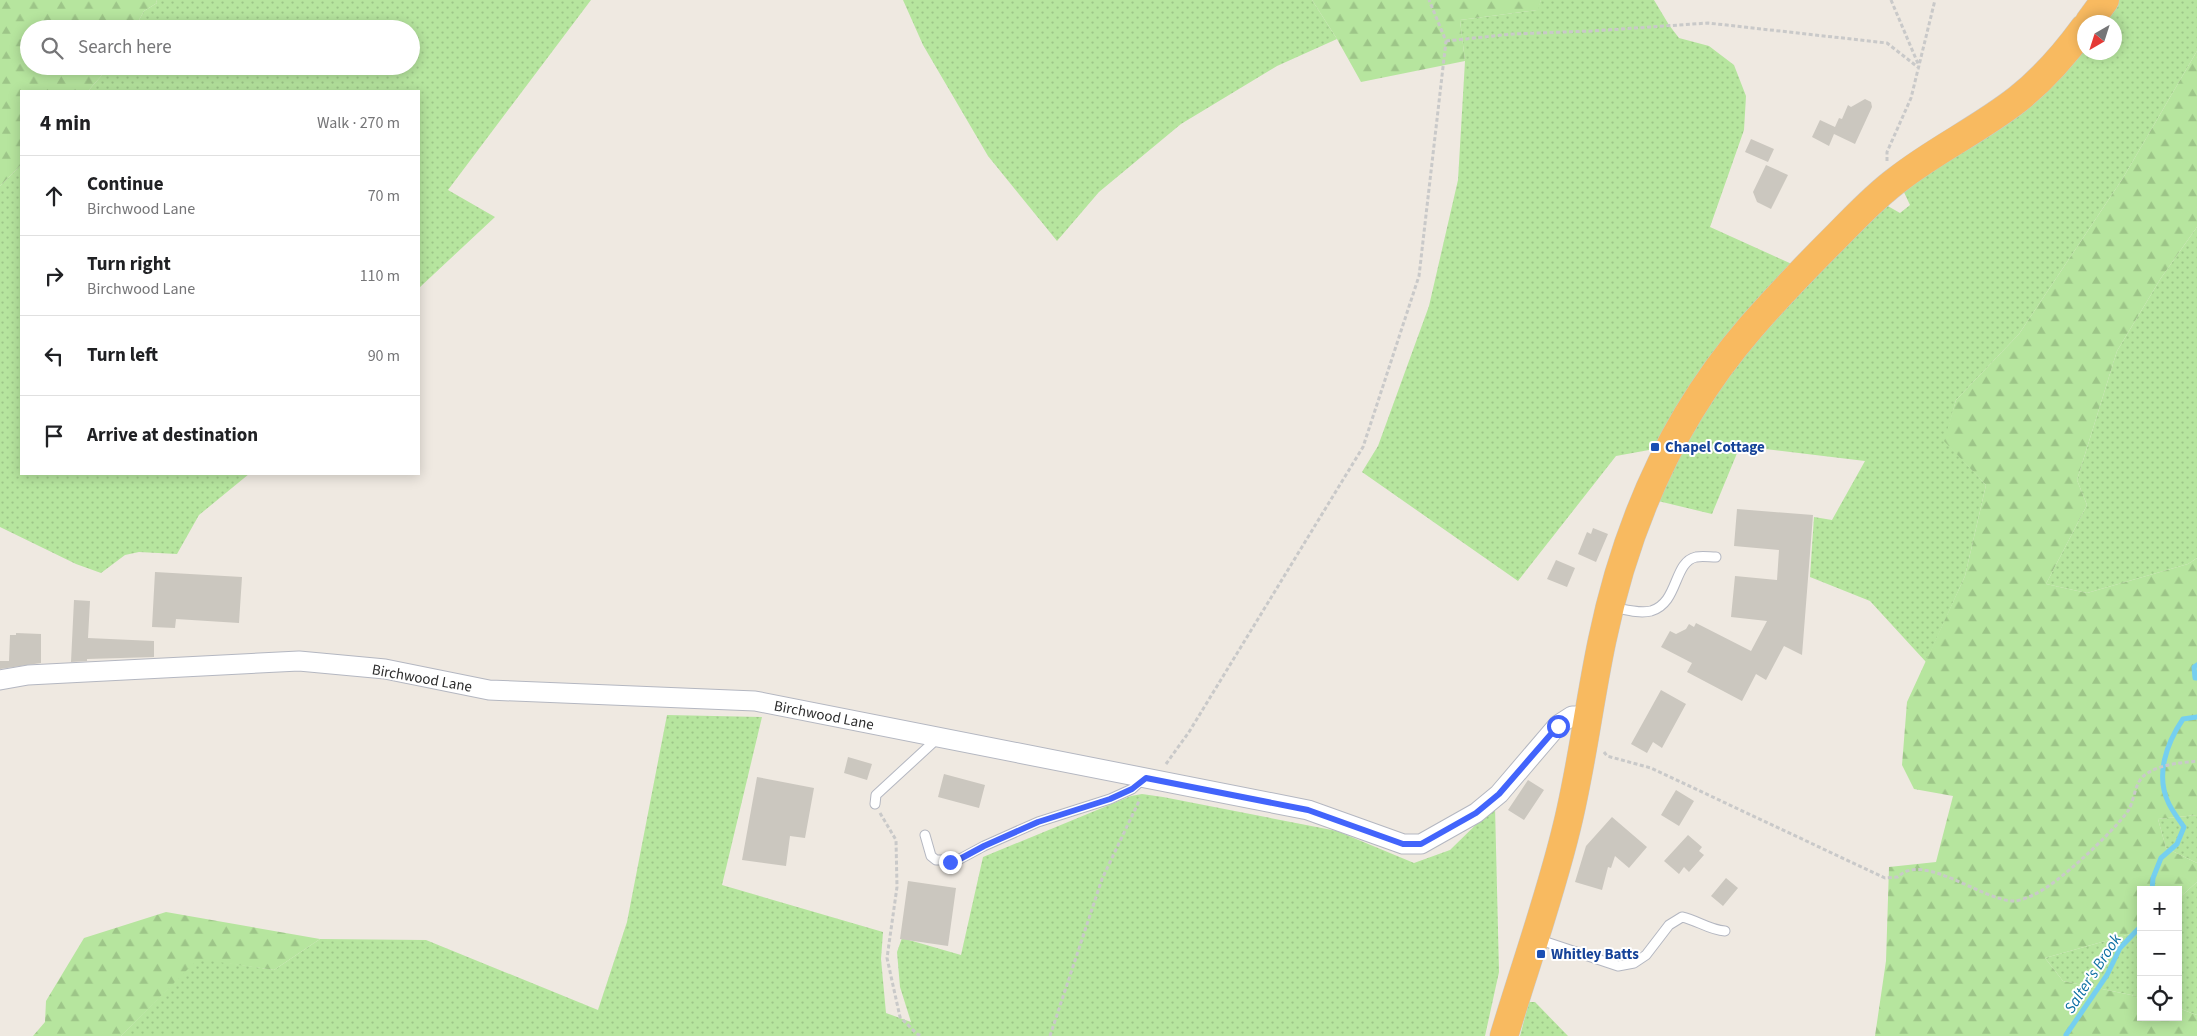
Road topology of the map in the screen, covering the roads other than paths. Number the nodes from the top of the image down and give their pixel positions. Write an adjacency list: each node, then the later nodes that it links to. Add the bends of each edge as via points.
1 (2105, 0): 2 (highway)
2 (2094, 15)
3 (2077, 37): 5 (highway, via 2056,63 2018,99 1887,188 1784,290 1734,347 1704,388 1650,485 1630,535)
4 (1716, 557): 5 (lane, via 1689,560 1682,568 1673,592 1663,604 1651,610 1640,612)
5 (1610, 607): 7 (highway)
6 (0, 680): 8 (street, Birchwood Lane, via 28,675 299,661 385,669 489,690 755,701)
7 (1588, 716): 9 (street, Birchwood Lane, via 1572,716 1558,726 1499,794 1476,813 1421,844 1403,844 1308,810); 13 (highway, via 1568,825)
8 (939, 737): 9 (street, Birchwood Lane); 10 (lane, via 876,795)
9 (1151, 779): 11 (lane, via 1110,799 1038,822 958,860 936,860 931,856)
10 (875, 804)
11 (925, 835)
12 (1725, 931): 13 (lane, via 1682,917 1669,926 1646,955 1634,963 1618,966)
13 (1534, 938): 14 (highway)
14 (1504, 1036)

